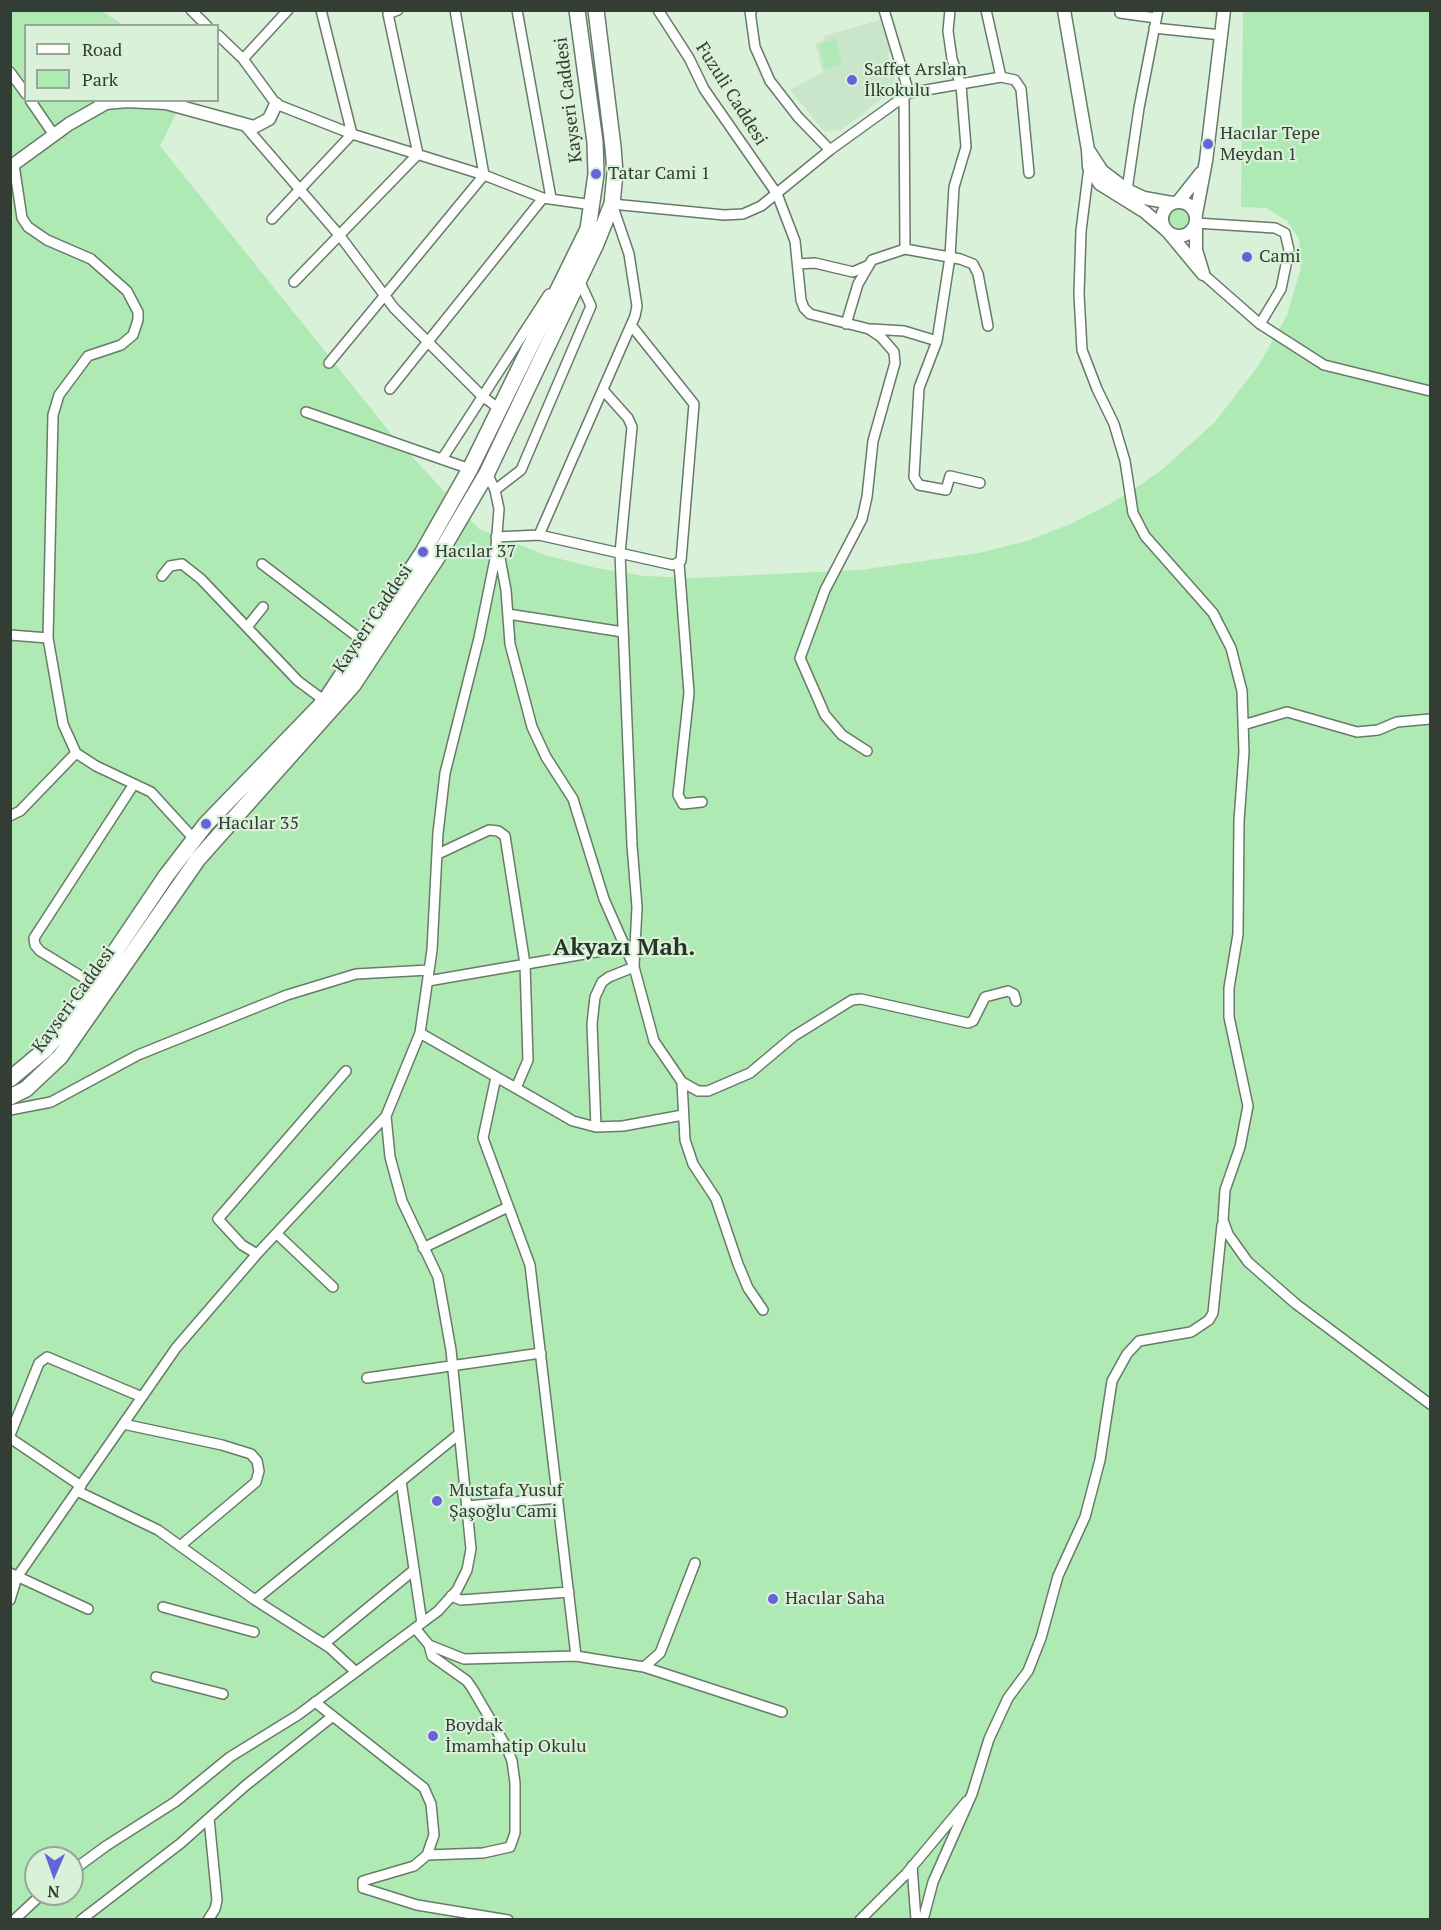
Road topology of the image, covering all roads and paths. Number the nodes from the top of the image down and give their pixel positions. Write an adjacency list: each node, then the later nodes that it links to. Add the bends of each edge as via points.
1 (288, 10): 22 (street)
2 (321, 10): 33 (street)
3 (398, 10): 16 (street)
4 (455, 10): 42 (street)
5 (517, 10): 46 (street)
6 (578, 10): 49 (main road, Kayseri Caddesi, via 595,142)
7 (596, 10): 48 (main road, Kayseri Caddesi, via 613,147)
8 (658, 10): 45 (street, Fuzuli Caddesi, via 704,89)
9 (884, 10): 27 (street)
10 (950, 10): 25 (street, via 948,31)
11 (986, 10): 24 (street)
12 (1064, 10): 36 (street)
13 (1224, 10): 20 (street)
14 (751, 11): 35 (street, via 755,47 770,81)
15 (194, 12): 19 (street)
16 (387, 12): 37 (street)
17 (1120, 13): 18 (street)
18 (1156, 19): 20 (street); 44 (street)
19 (205, 24)
20 (1221, 35): 38 (street)
21 (219, 36): 22 (street)
22 (243, 58): 31 (street)
23 (10, 72): 26 (street)
24 (1001, 77): 25 (street); 41 (street, via 1015,80 1022,89)
25 (961, 85): 27 (street); 56 (street, via 966,147 954,188)
26 (24, 91)
27 (906, 95): 35 (street); 54 (street)
28 (31, 102): 34 (street)
29 (116, 102): 34 (street, via 106,103)
30 (146, 102): 32 (street, via 166,103)
31 (276, 104): 32 (street, via 262,124); 33 (street)
32 (245, 126): 43 (street)
33 (352, 134): 37 (street); 43 (street)
34 (54, 135): 39 (street)
35 (830, 150): 45 (street)
36 (1088, 150): 40 (street); 44 (street, via 1102,171)
37 (418, 154): 42 (street); 53 (street)
38 (1206, 161): 47 (street, via 1199,178); 51 (street)
39 (12, 166): 93 (street, via 21,218 28,227 91,259 127,291 138,320 128,341 88,356 59,395 53,415)
40 (1089, 167): 52 (street, via 1100,184); 97 (street, via 1081,231 1082,350 1114,424 1125,461 1133,513 1161,556 1214,613 1231,648 1242,691)
41 (1029, 173)
42 (484, 175): 46 (street); 62 (street)
43 (300, 190): 50 (street); 53 (street)
44 (1127, 190): 47 (street, via 1144,198)
45 (777, 194): 48 (street, via 743,214); 57 (street, Fuzuli Caddesi, via 795,241)
46 (547, 198): 49 (street); 69 (street)
47 (1175, 203): 51 (street, via 1189,205); 52 (street, via 1164,212)
48 (612, 204): 60 (main road, Kayseri Caddesi); 65 (street, via 629,254 637,306)
49 (593, 205): 55 (main road, Kayseri Caddesi, via 588,230)
50 (272, 219)
51 (1196, 220): 52 (street, via 1184,236); 59 (street, via 1196,250); 64 (street, via 1275,228 1285,233 1289,250 1281,289)
52 (1167, 231): 59 (street)
53 (340, 236): 61 (street); 62 (street)
54 (905, 249): 56 (street); 58 (street, via 872,260)
55 (577, 252): 74 (street); 75 (main road, Kayseri Caddesi)
56 (950, 257): 66 (street, via 969,261 976,269); 68 (street)
57 (798, 264): 58 (street, via 815,262 853,272); 63 (street, Fuzuli Caddesi, via 804,308 810,314)
58 (869, 266): 63 (street, via 858,284)
59 (1203, 274): 64 (street)
60 (579, 280): 79 (main road, Kayseri Caddesi); 81 (street, via 591,306 521,470)
61 (294, 282)
62 (384, 294): 69 (street); 70 (street)
63 (846, 324): 67 (street)
64 (1260, 324): 73 (street, via 1324,365)
65 (631, 325): 72 (street); 85 (street, via 694,404 683,556)
66 (988, 326)
67 (869, 329): 68 (street, via 904,331); 98 (street, via 891,347 895,357 873,441 867,497 862,519 825,590 800,658 825,716 842,735)
68 (937, 341): 80 (street, via 919,388 914,479 919,485 946,490 950,476)
69 (427, 343): 71 (street); 74 (street)
70 (329, 363)
71 (390, 389)
72 (603, 390): 82 (street); 84 (street, via 632,427)
73 (1431, 392)
74 (482, 396): 75 (street); 77 (street)
75 (501, 410): 78 (main road, Kayseri Caddesi)
76 (306, 412): 77 (street)
77 (442, 459): 78 (street)
78 (470, 469): 94 (main road, Kayseri Caddesi, via 423,552)
79 (487, 473): 81 (street); 118 (main road, Kayseri Caddesi, via 440,553 353,685 198,859 60,1057 26,1089)
80 (980, 483)
81 (495, 490): 83 (street, via 499,509)
82 (539, 535): 83 (street); 84 (street)
83 (496, 537): 89 (street); 104 (street, via 479,638 445,773)
84 (620, 553): 85 (street); 91 (street)
85 (679, 563): 101 (street, via 689,693 678,795 683,804)
86 (262, 564): 94 (street)
87 (162, 576): 90 (street, via 170,566 182,564)
88 (263, 607): 90 (street)
89 (508, 614): 91 (street); 105 (street, via 510,644 532,728 573,799 604,899)
90 (247, 627): 95 (street, via 298,681)
91 (623, 632): 107 (street, via 637,907)
92 (10, 635): 93 (street)
93 (48, 638): 99 (street, via 63,724)
94 (364, 642): 95 (main road, Kayseri Caddesi)
95 (325, 701): 103 (main road, Kayseri Caddesi)
96 (1431, 719): 97 (street, via 1397,722 1378,730 1358,732 1287,712)
97 (1243, 725): 124 (street, via 1238,934 1229,988 1229,1017 1248,1106 1240,1147 1225,1190)
98 (867, 750)
99 (76, 753): 100 (street); 102 (street, via 20,811)
100 (134, 783): 103 (street, via 151,792); 110 (street, via 34,938 40,951)
101 (702, 802)
102 (10, 816)
103 (194, 839): 110 (main road, Kayseri Caddesi)
104 (438, 854): 106 (street, via 489,830 505,836); 108 (street)
105 (625, 947): 106 (street); 107 (street)
106 (525, 964): 109 (street); 117 (street, via 528,1060)
107 (634, 967): 116 (street, via 654,1041); 122 (street, via 609,977 595,997 592,1024)
108 (429, 970): 109 (street); 119 (street, via 356,974 287,995 138,1055 51,1102)
109 (428, 981): 112 (street)
110 (94, 984): 115 (main road, Kayseri Caddesi, via 46,1049)
111 (1016, 1001): 116 (street, via 1010,991 985,997 974,1021 968,1023 852,1000 794,1036 750,1072 708,1091 689,1088)
112 (420, 1033): 114 (street); 121 (street)
113 (346, 1071): 127 (street, via 218,1219 242,1245)
114 (496, 1077): 117 (street); 123 (street, via 483,1138)
115 (10, 1079)
116 (682, 1082): 120 (street)
117 (516, 1088): 122 (street, via 573,1121)
118 (10, 1097)
119 (10, 1110)
120 (683, 1115): 122 (street); 129 (street, via 685,1140 693,1164 716,1199 748,1288)
121 (386, 1116): 125 (street); 126 (street, via 390,1157 399,1190)
122 (596, 1127)
123 (508, 1207): 126 (street); 130 (street, via 530,1265)
124 (1223, 1220): 134 (street, via 1248,1262 1296,1304); 164 (street, via 1209,1320 1191,1332 1139,1341 1126,1354 1112,1381 1100,1460 1084,1517 1058,1576 1028,1671 1008,1698)
125 (277, 1234): 127 (street); 128 (street)
126 (423, 1248): 131 (street, via 438,1277)
127 (257, 1254): 133 (street, via 176,1348)
128 (333, 1287)
129 (763, 1310)
130 (541, 1353): 131 (street); 140 (street)
131 (453, 1367): 132 (street); 136 (street)
132 (367, 1378)
133 (142, 1396): 135 (street); 137 (street, via 47,1357 39,1363)
134 (1431, 1404)
135 (123, 1424): 139 (street); 142 (street, via 222,1445 251,1454 257,1461 256,1482)
136 (459, 1434): 138 (street); 141 (street)
137 (10, 1437): 139 (street)
138 (401, 1481): 144 (street); 149 (street)
139 (79, 1488): 142 (street); 145 (street)
140 (558, 1498): 141 (street); 146 (street)
141 (467, 1506): 147 (street, via 471,1549 467,1570)
142 (180, 1546): 149 (street)
143 (695, 1563): 157 (street, via 660,1653)
144 (414, 1570): 152 (street); 154 (street)
145 (14, 1575): 148 (street); 151 (street)
146 (569, 1592): 147 (street, via 461,1600); 156 (street)
147 (452, 1596): 152 (street)
148 (10, 1599)
149 (255, 1600): 154 (street)
150 (163, 1607): 153 (street)
151 (88, 1609)
152 (418, 1626): 155 (street); 158 (street)
153 (254, 1632)
154 (324, 1644): 158 (street)
155 (429, 1645): 156 (street, via 464,1659); 166 (street, via 439,1663 467,1681 505,1743 512,1761 516,1808 514,1838 507,1849)
156 (576, 1656): 157 (street)
157 (644, 1666): 162 (street)
158 (356, 1672): 161 (street)
159 (156, 1677): 160 (street)
160 (223, 1694)
161 (315, 1702): 163 (street); 167 (street, via 230,1757 175,1802)
162 (782, 1712)
163 (333, 1716): 165 (street); 166 (street, via 424,1788 434,1822)
164 (972, 1794): 168 (street); 176 (street, via 933,1882)
165 (209, 1818): 171 (street); 172 (street, via 217,1900)
166 (427, 1855): 173 (street, via 414,1866 363,1881 362,1886 417,1905)
167 (84, 1863)
168 (912, 1866): 174 (street); 175 (street)
169 (29, 1906): 170 (street)
170 (14, 1920)
171 (81, 1920)
172 (208, 1920)
173 (508, 1920)
174 (860, 1920)
175 (916, 1920)
176 (923, 1920)

